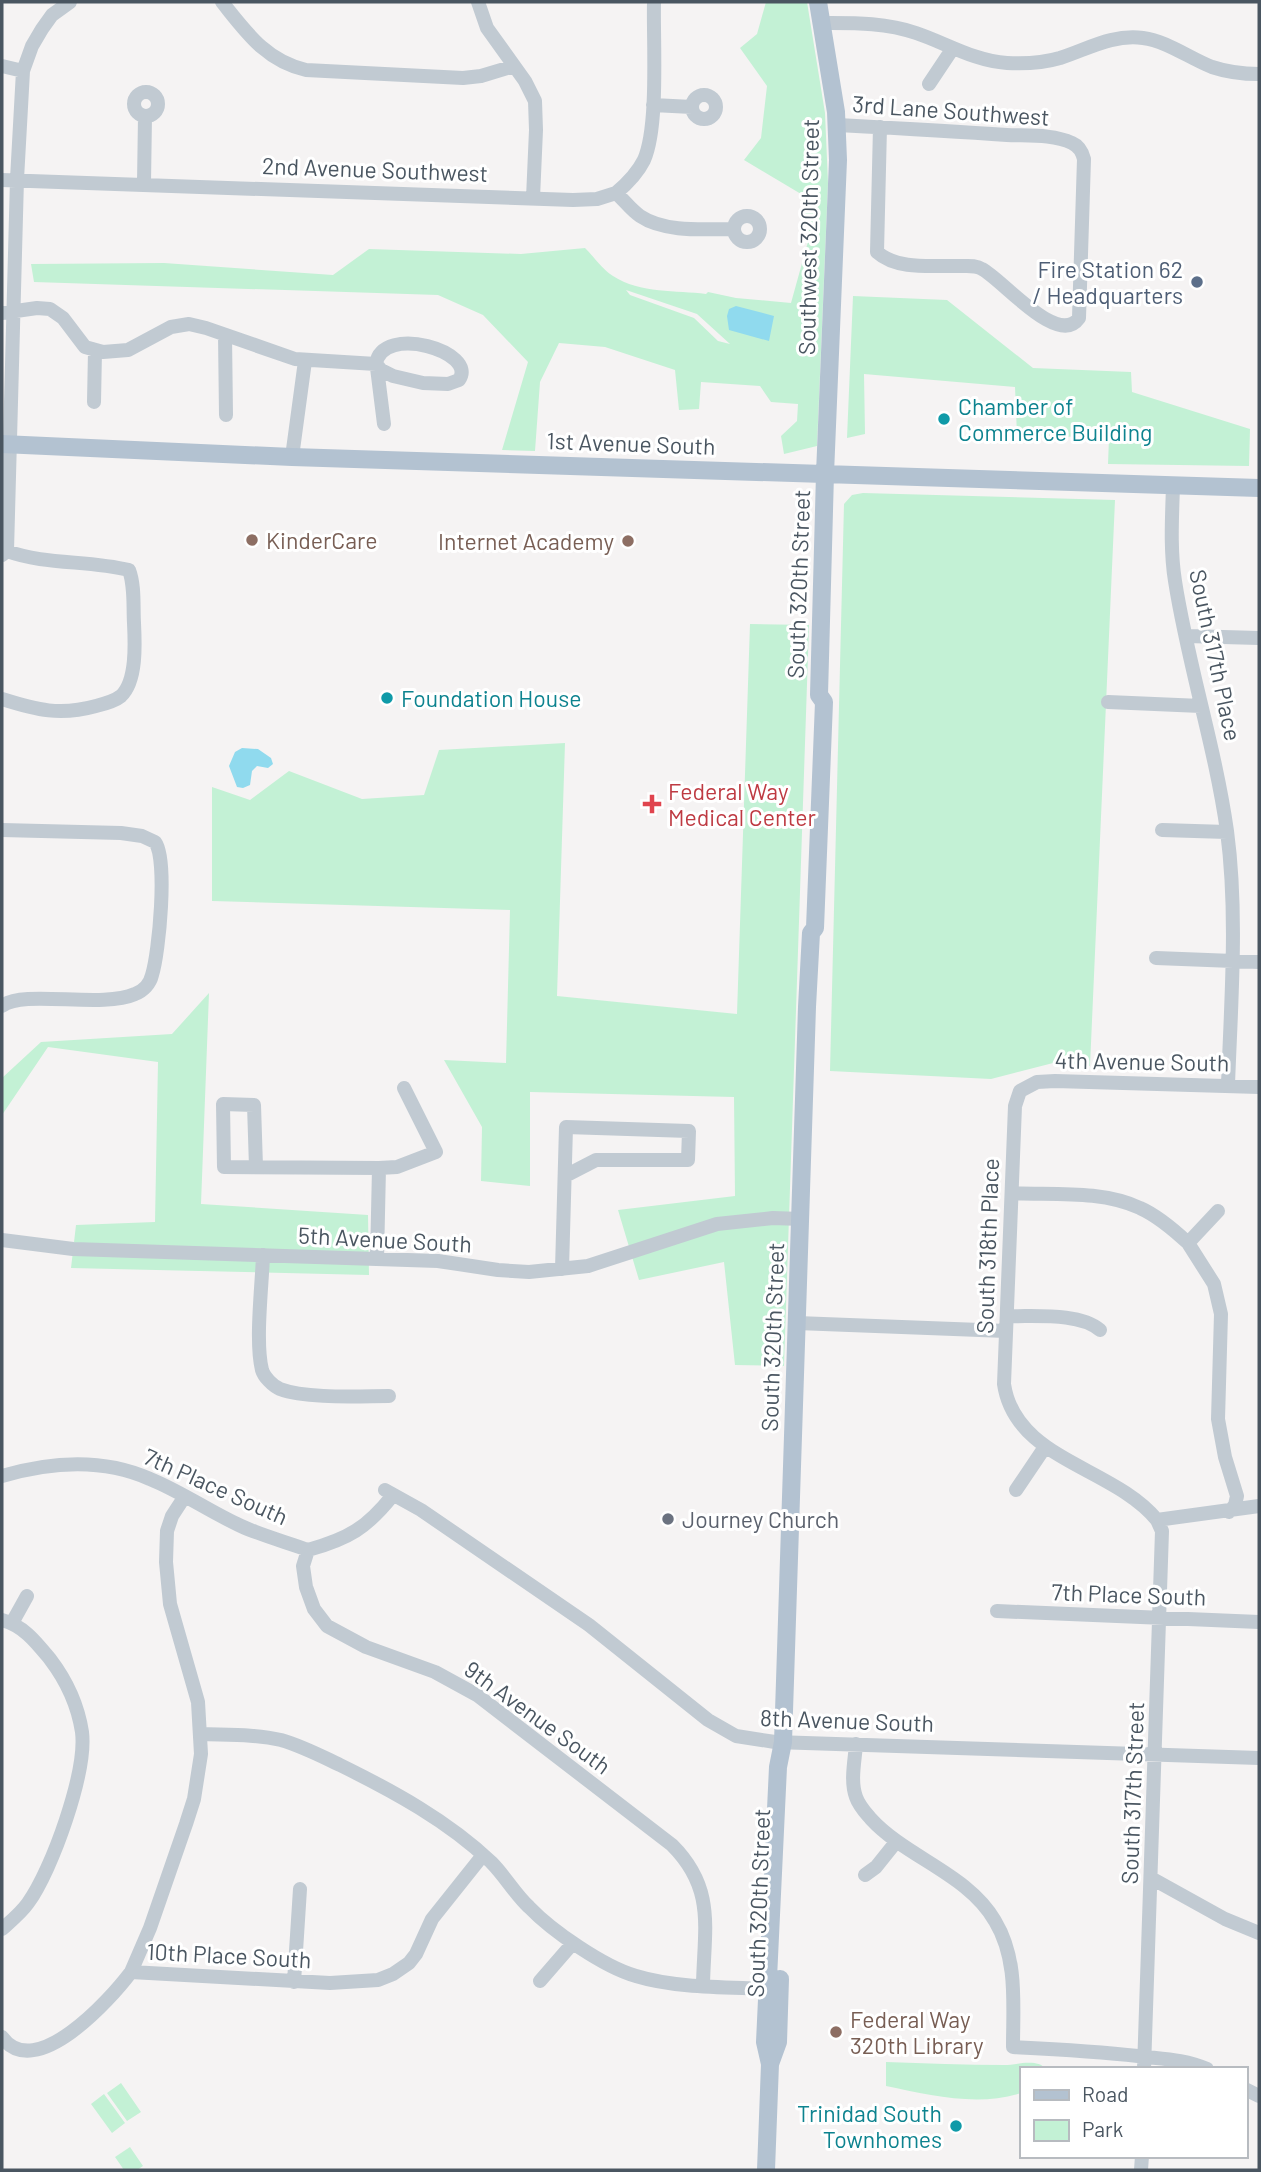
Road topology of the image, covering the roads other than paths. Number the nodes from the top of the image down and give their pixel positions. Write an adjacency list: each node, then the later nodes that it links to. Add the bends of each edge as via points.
1 (70, 2): 10 (street, via 42,29)
2 (222, 2): 9 (street, via 261,48 281,62 306,70 463,78)
3 (478, 2): 9 (street, via 487,28)
4 (654, 2): 13 (street)
5 (818, 2): 6 (main road, Southwest 320th Street)
6 (820, 23): 7 (street, via 897,27); 16 (main road, Southwest 320th Street)
7 (953, 48): 11 (street, via 991,61 1034,62 1066,56 1103,41 1145,38 1211,66); 12 (street)
8 (2, 66): 10 (street)
9 (514, 66): 22 (street, via 535,102)
10 (23, 71): 18 (street)
11 (1259, 74)
12 (929, 85)
13 (653, 105): 14 (street); 21 (street, via 645,158 632,180)
14 (692, 107)
15 (145, 116): 20 (street)
16 (838, 125): 17 (street, 3rd Lane Southwest); 34 (main road, Southwest 320th Street)
17 (880, 127): 17 (street, 3rd Lane Southwest, via 877,252 905,264 980,268 1057,325 1073,325 1079,318 1081,150 1061,139)
18 (17, 179): 19 (street, 2nd Avenue Southwest); 20 (street, 2nd Avenue Southwest); 24 (street)
19 (2, 180)
20 (144, 183): 22 (street, 2nd Avenue Southwest)
21 (616, 193): 22 (street, 2nd Avenue Southwest, via 597,199); 23 (street, via 649,221 686,228)
22 (533, 198)
23 (734, 229)
24 (8, 312): 26 (street, via 53,310 82,345); 32 (street)
25 (226, 335): 26 (street, via 184,324 124,351); 27 (street); 30 (street)
26 (94, 351): 29 (street)
27 (305, 361): 28 (street); 33 (street)
28 (377, 366): 28 (street, via 378,356 389,348 410,343 454,359 463,373 455,382 432,384 401,379); 31 (street)
29 (94, 402)
30 (226, 415)
31 (384, 424)
32 (5, 444): 33 (main road, 1st Avenue South); 37 (street)
33 (292, 457): 34 (main road, 1st Avenue South)
34 (825, 474): 35 (main road, 1st Avenue South); 59 (main road, South 320th Street, via 819,695 812,704 805,924 811,933)
35 (1173, 486): 36 (main road, 1st Avenue South); 38 (street, South 317th Place, via 1171,539)
36 (1259, 488)
37 (4, 553): 40 (street, via 129,570 135,640 126,689 114,700 63,713)
38 (1187, 636): 39 (street); 42 (street, South 317th Place)
39 (1259, 638)
40 (2, 699)
41 (1108, 702): 42 (street)
42 (1201, 706): 45 (street, South 317th Place)
43 (2, 830): 49 (street, via 142,836 155,842 161,857 159,932 153,974 146,986 135,994 94,1001 16,1001)
44 (1161, 830): 45 (street)
45 (1227, 832): 47 (street, South 317th Place, via 1233,896)
46 (1156, 958): 47 (street)
47 (1232, 961): 48 (street); 50 (street, South 317th Place)
48 (1259, 962)
49 (2, 1006)
50 (1228, 1085): 51 (street, 4th Avenue South, via 1055,1081); 52 (street, 4th Avenue South)
51 (1024, 1087): 57 (street, South 318th Place, via 1016,1101)
52 (1259, 1087)
53 (404, 1088): 55 (street, via 436,1152 397,1167)
54 (256, 1167): 54 (street, via 224,1167 223,1104 254,1105); 55 (street)
55 (379, 1168): 63 (street)
56 (565, 1176): 56 (street, via 566,1127 689,1131 688,1160 600,1159); 64 (street)
57 (1012, 1193): 61 (street, via 1117,1200 1157,1217); 65 (street, South 318th Place)
58 (1218, 1211): 61 (street)
59 (801, 1219): 64 (street, 5th Avenue South, via 717,1224 588,1266); 66 (main road, South 320th Street)
60 (2, 1240): 62 (street, 5th Avenue South, via 73,1249)
61 (1188, 1242): 75 (street, via 1214,1284 1221,1314 1218,1419 1237,1496)
62 (263, 1255): 63 (street, 5th Avenue South); 68 (street, via 260,1350 263,1373 270,1382 279,1389 322,1395)
63 (377, 1259): 64 (street, 5th Avenue South, via 529,1272)
64 (562, 1269)
65 (1006, 1323): 66 (street); 67 (street, via 1078,1320); 69 (street, South 318th Place, via 1004,1384 1010,1408)
66 (797, 1324): 84 (main road, South 320th Street)
67 (1100, 1330)
68 (389, 1396)
69 (1045, 1447): 71 (street); 76 (street, via 1137,1499)
70 (2, 1476): 73 (street, 7th Place South, via 65,1464 111,1467 149,1478)
71 (1016, 1490)
72 (389, 1493): 77 (street, 7th Place South, via 367,1524 353,1534); 84 (street, 8th Avenue South, via 589,1625 708,1720 736,1735)
73 (185, 1496): 77 (street, 7th Place South, via 242,1526); 83 (street, via 167,1531 166,1562 170,1604 192,1676)
74 (1259, 1506): 75 (street)
75 (1229, 1512): 76 (street)
76 (1157, 1520): 80 (street, South 317th Street, via 1162,1531)
77 (307, 1550): 101 (street, 9th Avenue South, via 303,1566 306,1587 327,1626 477,1695 673,1845 695,1872 704,1896)
78 (27, 1597): 81 (street)
79 (996, 1611): 80 (street, 7th Place South)
80 (1160, 1618): 82 (street, 7th Place South); 86 (street, South 317th Street)
81 (7, 1621): 94 (street, via 34,1640 69,1690 82,1732 82,1757 79,1781 44,1876 29,1902)
82 (1259, 1622)
83 (201, 1734): 89 (street, via 262,1737 310,1751 427,1813); 98 (street, via 194,1799)
84 (783, 1742): 85 (street, 8th Avenue South); 90 (main road, South 320th Street); 97 (main road, South 320th Street, via 788,1766)
85 (856, 1744): 86 (street, 8th Avenue South); 88 (street, via 856,1799)
86 (1156, 1754): 87 (street, 8th Avenue South); 92 (street, South 317th Street)
87 (1259, 1758)
88 (896, 1842): 91 (street); 105 (street, via 955,1879 996,1922 1012,1969 1013,2047 1079,2050)
89 (483, 1855): 96 (street, via 528,1907); 100 (street, 10th Place South, via 432,1919 416,1954 401,1969 378,1980)
90 (774, 1861): 97 (main road, via 775,1941); 102 (main road, South 320th Street)
91 (865, 1875)
92 (1152, 1878): 95 (street); 105 (street, South 317th Street)
93 (300, 1889): 100 (street)
94 (2, 1929)
95 (1259, 1933)
96 (573, 1943): 99 (street); 101 (street, via 634,1976)
97 (781, 1949): 104 (main road, South 320th Street, via 778,2042)
98 (131, 1972): 100 (street, 10th Place South); 103 (street, 10th Place South, via 108,2000 53,2045 24,2051 11,2047)
99 (540, 1980)
100 (294, 1982)
101 (703, 1985): 102 (street)
102 (768, 1989): 104 (main road, South 320th Street, via 765,2042)
103 (2, 2037)
104 (771, 2061): 107 (main road, South 320th Street)
105 (1144, 2063): 106 (street, via 1181,2060)
106 (1201, 2067)
107 (766, 2170)

